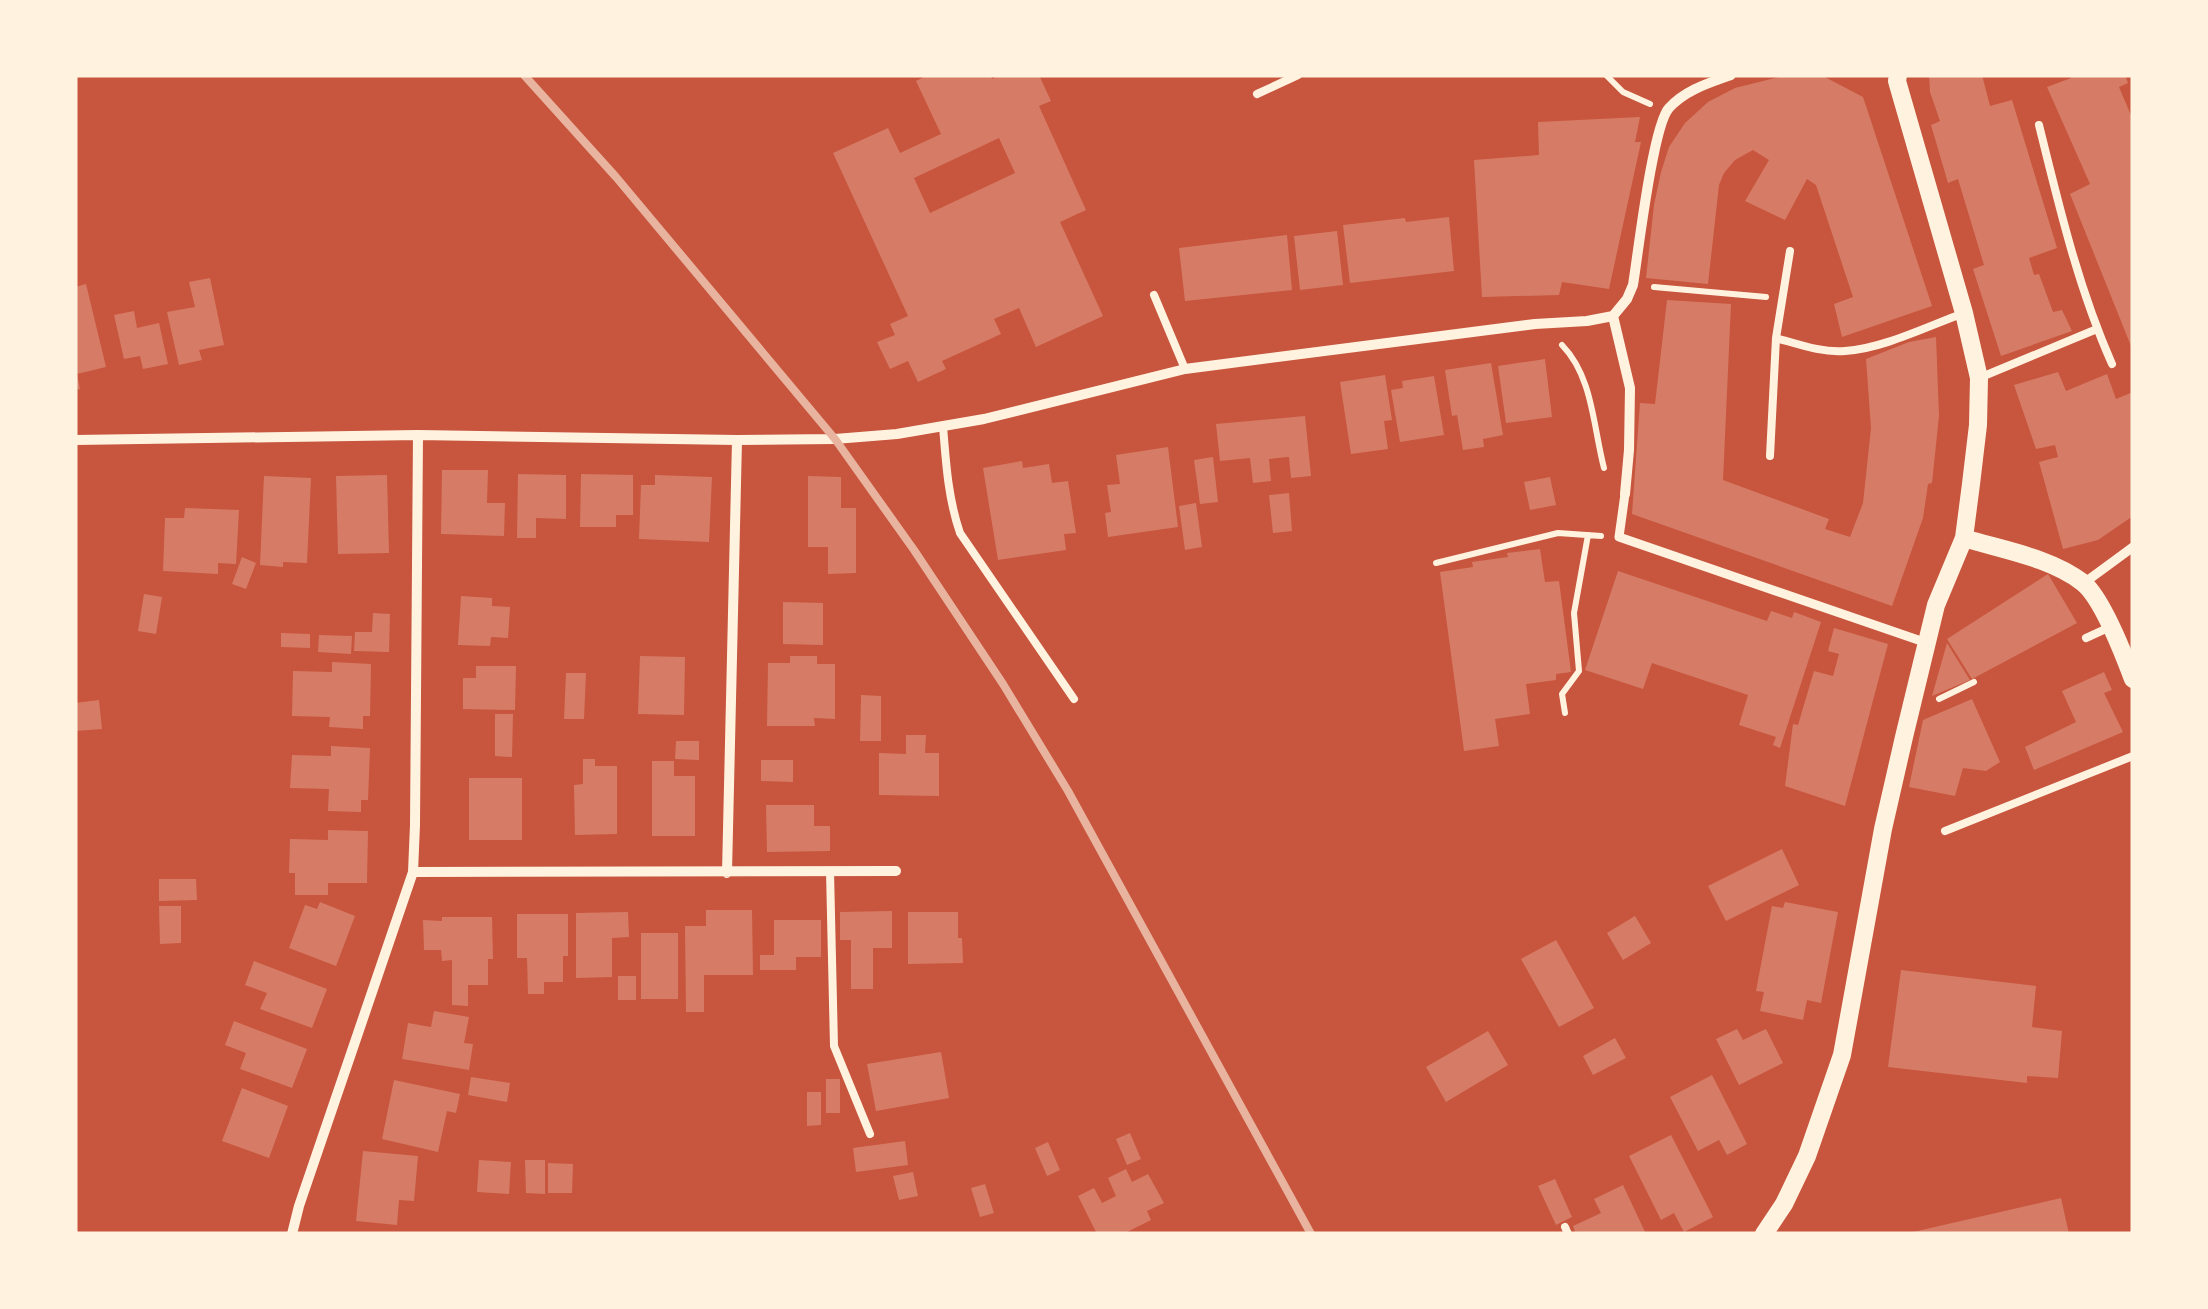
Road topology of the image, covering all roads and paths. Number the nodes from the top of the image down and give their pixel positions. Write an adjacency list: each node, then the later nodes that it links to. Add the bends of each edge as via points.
1 (1298, 75): 5 (lane)
2 (1606, 75): 6 (path, via 1623,92)
3 (1731, 75): 6 (street, via 1682,95)
4 (1898, 75): 12 (street)
5 (1258, 94)
6 (1665, 112): 9 (street)
7 (2038, 125): 15 (lane)
8 (1790, 250): 11 (lane)
9 (1633, 284): 11 (path); 13 (street)
10 (1154, 295): 18 (lane)
11 (1782, 298): 16 (lane)
12 (1964, 313): 16 (lane, via 1846,352); 19 (street)
13 (1614, 316): 14 (street); 25 (street, via 1630,388)
14 (1535, 324): 18 (street); 25 (path, via 1580,368 1608,482)
15 (2097, 329): 17 (lane); 19 (lane)
16 (1776, 338): 24 (lane)
17 (2112, 364)
18 (1185, 369): 20 (street)
19 (1979, 378): 28 (street)
20 (944, 426): 23 (street, via 836,439); 36 (lane, via 946,476 960,533)
21 (418, 435): 22 (street); 23 (street); 42 (street)
22 (75, 440)
23 (737, 440): 43 (street)
24 (1770, 456)
25 (1625, 494): 27 (street)
26 (1588, 534): 27 (path); 30 (path, via 1558,532); 37 (path, via 1574,613 1578,671 1562,694)
27 (1619, 537): 34 (street)
28 (1964, 538): 31 (street, via 2050,564); 34 (street)
29 (2133, 547): 31 (street)
30 (1436, 563)
31 (2084, 583): 32 (street)
32 (2110, 627): 33 (lane); 35 (street)
33 (2086, 638)
34 (1927, 643): 46 (street, via 1883,828 1842,1055 1807,1156)
35 (2133, 679)
36 (1074, 698)
37 (1565, 713)
38 (2133, 756): 39 (lane)
39 (1945, 831)
40 (896, 870): 41 (street)
41 (830, 871): 43 (street); 44 (lane, via 834,1046)
42 (413, 872): 43 (street); 45 (street)
43 (726, 872)
44 (870, 1134)
45 (292, 1234)
46 (1764, 1234)

